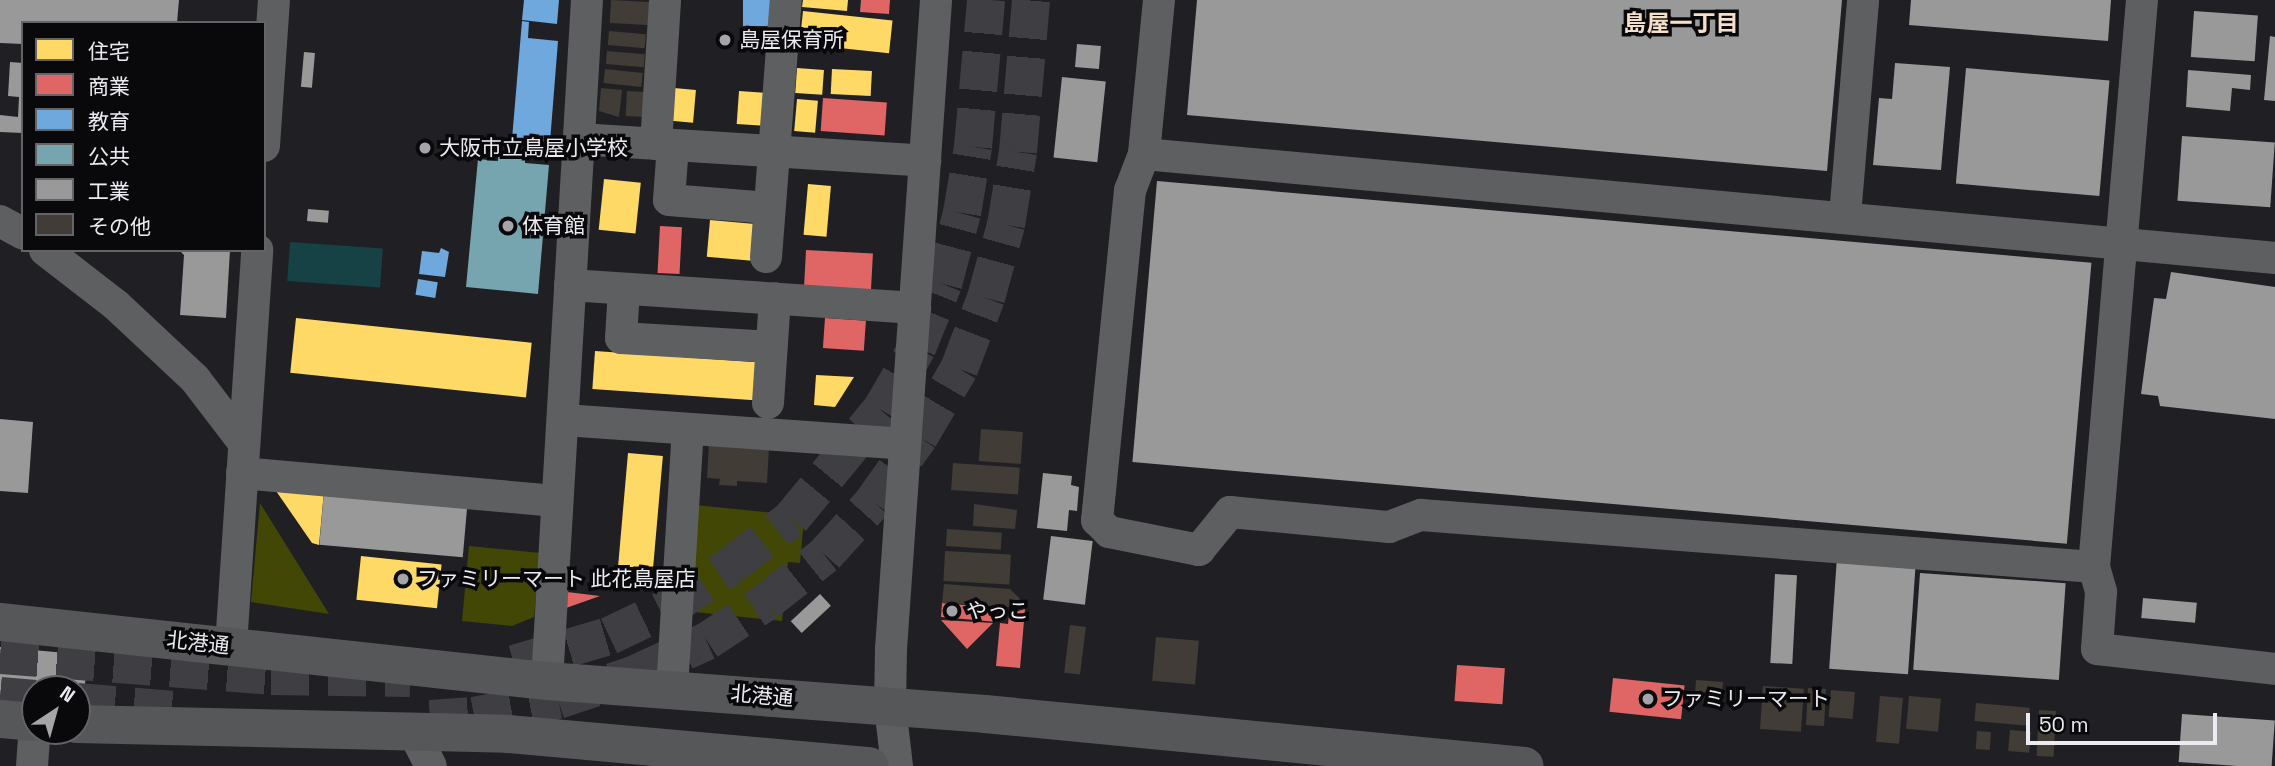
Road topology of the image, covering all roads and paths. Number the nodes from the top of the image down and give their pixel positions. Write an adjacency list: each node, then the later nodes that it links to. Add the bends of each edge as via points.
1 (274, 0): 9 (street)
2 (587, 0): 10 (street)
3 (665, 0): 11 (street)
4 (786, 0): 12 (street)
5 (936, 0): 14 (street)
6 (1158, 0): 13 (street)
7 (1863, 0): 16 (street)
8 (2142, 0): 19 (street)
9 (266, 117)
10 (579, 139): 11 (street); 24 (street)
11 (665, 145): 12 (street); 15 (street, via 670,200)
12 (774, 152): 14 (street); 15 (street)
13 (1144, 155): 16 (street); 35 (street, via 1130,190 1097,520 1109,532 1199,550 1230,512 1389,527 1421,515)
14 (925, 161): 27 (street)
15 (769, 208): 22 (street)
16 (1845, 216): 19 (street)
17 (0, 221): 18 (street)
18 (21, 232)
19 (2121, 244): 23 (street); 35 (street)
20 (48, 252): 33 (street, via 116,305 195,379)
21 (257, 252): 33 (street)
22 (766, 257)
23 (2275, 258)
24 (570, 285): 25 (street); 30 (street)
25 (624, 289): 26 (street); 28 (street, via 621,338)
26 (775, 298): 27 (street); 28 (street)
27 (915, 307): 32 (street)
28 (771, 347): 29 (street)
29 (768, 403)
30 (564, 420): 31 (street); 34 (street)
31 (688, 429): 32 (street); 40 (street)
32 (905, 444): 41 (street)
33 (243, 458): 34 (street); 37 (street)
34 (556, 501): 39 (street)
35 (2094, 567): 38 (street, via 2101,592 2096,649)
36 (0, 622): 37 (main road, 北港通)
37 (231, 646): 39 (main road, 北港通)
38 (2275, 669)
39 (547, 681): 40 (main road, 北港通)
40 (672, 689): 41 (main road, 北港通)
41 (890, 706): 47 (main road, 北港通); 51 (street)
42 (0, 719): 43 (main road)
43 (21, 721)
44 (91, 724): 45 (main road)
45 (413, 731): 49 (street); 50 (main road, via 508,734)
46 (33, 745): 48 (street)
47 (1502, 765)
48 (32, 766)
49 (431, 766)
50 (870, 766)
51 (897, 766)

